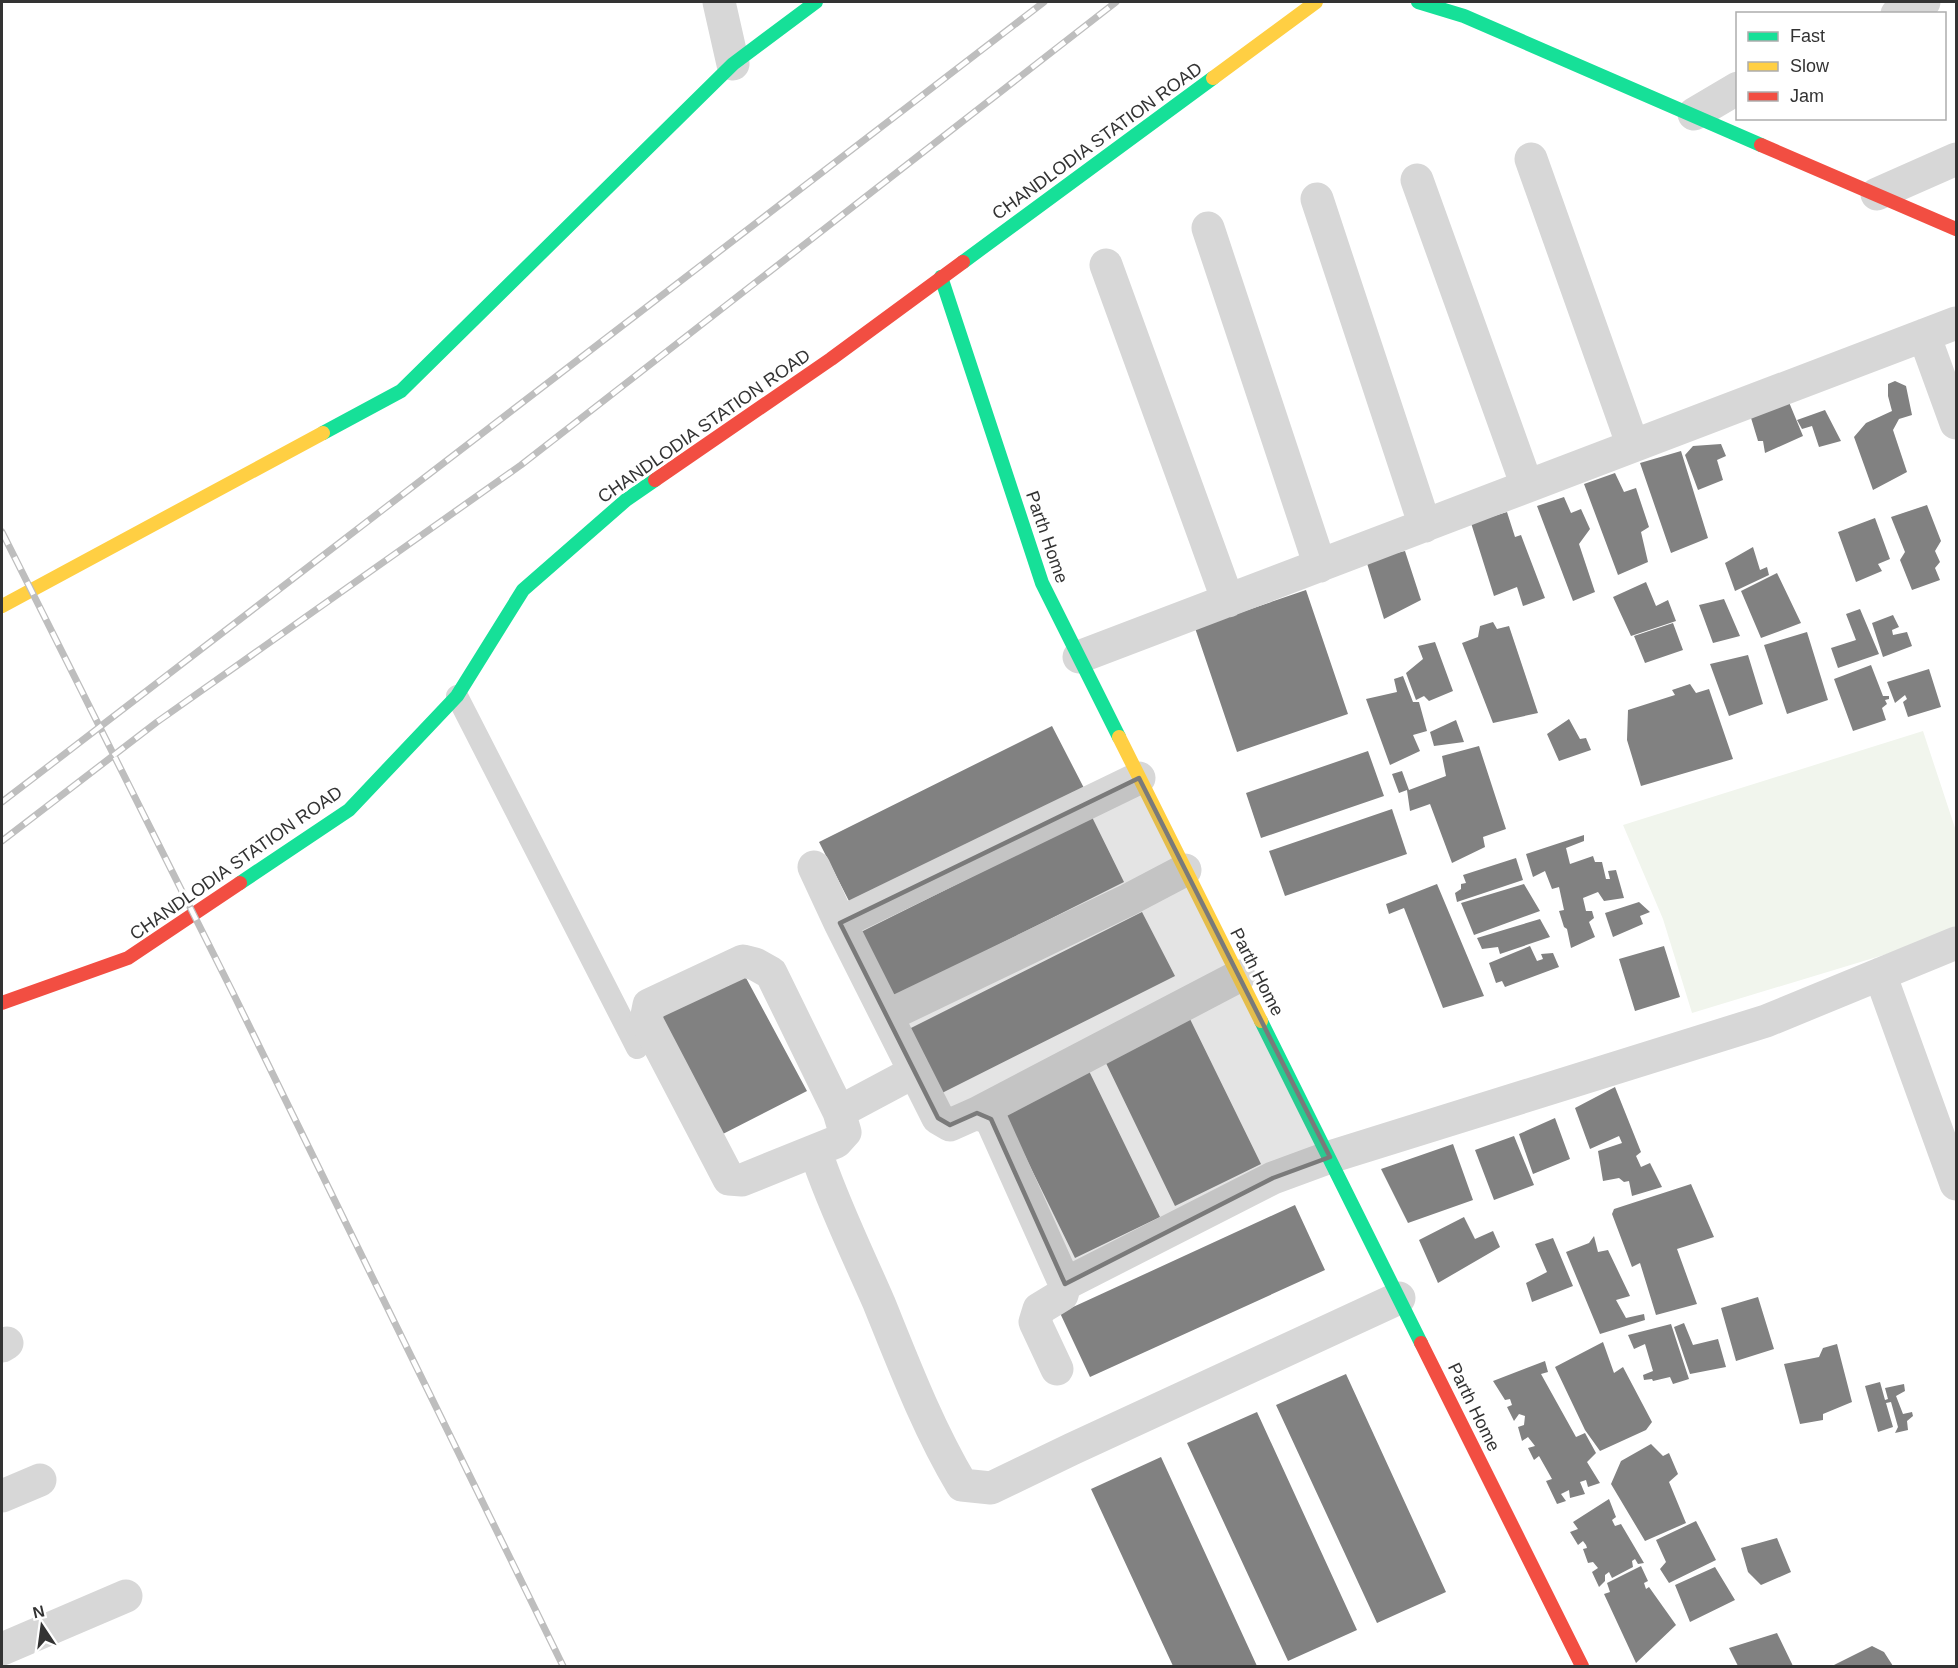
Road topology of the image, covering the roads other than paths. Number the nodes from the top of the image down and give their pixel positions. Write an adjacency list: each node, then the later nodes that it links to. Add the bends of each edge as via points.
1 (719, 2): 7 (street)
2 (816, 2): 7 (street)
3 (1316, 2): 18 (street, CHANDLODIA STATION ROAD)
4 (1418, 2): 9 (street, via 1464,16)
5 (1924, 2): 6 (street)
6 (1902, 12)
7 (733, 64): 27 (street, via 400,392)
8 (1736, 89): 9 (street)
9 (1694, 114): 13 (street)
10 (1531, 159): 22 (street)
11 (1956, 159): 13 (street)
12 (1417, 180): 23 (street)
13 (1876, 194): 16 (street)
14 (1317, 199): 24 (street)
15 (1208, 228): 25 (street)
16 (1956, 229)
17 (1106, 265): 26 (street)
18 (940, 278): 28 (street, Parth Home, via 1042,583); 29 (street, CHANDLODIA STATION ROAD, via 831,359 626,500 523,590)
19 (1956, 323): 20 (street)
20 (1924, 335): 21 (street); 22 (street)
21 (1956, 423)
22 (1633, 446): 23 (street)
23 (1527, 486): 24 (street)
24 (1425, 526): 25 (street)
25 (1320, 566): 26 (street)
26 (1228, 601): 28 (street)
27 (2, 606)
28 (1079, 657): 30 (street, Parth Home)
29 (457, 696): 37 (street, CHANDLODIA STATION ROAD, via 349,810 128,958); 39 (lane)
30 (1139, 778): 32 (street, Parth Home); 33 (street)
31 (814, 867): 33 (street)
32 (1185, 870): 36 (street, Parth Home); 38 (street)
33 (840, 923): 38 (street)
34 (1956, 943): 35 (street)
35 (1880, 974): 43 (street, via 1766,1021); 45 (street)
36 (1239, 976): 42 (street); 43 (street, Parth Home)
37 (2, 1003)
38 (886, 1016): 40 (street)
39 (637, 1048)
40 (914, 1072): 41 (street); 42 (street, via 938,1118 950,1125)
41 (839, 1112): 41 (street, via 845,1132 836,1142 742,1180 729,1179 646,1020 649,1005 743,961 771,973)
42 (977, 1113): 46 (street, via 991,1119)
43 (1330, 1157): 46 (street, via 1273,1178); 47 (street, Parth Home)
44 (820, 1164): 47 (street, via 919,1399 962,1485 991,1488)
45 (1956, 1184)
46 (1065, 1284): 48 (street, via 1062,1295 1039,1309 1035,1322)
47 (1399, 1298): 53 (street, Parth Home)
48 (1057, 1369)
49 (40, 1480): 50 (street)
50 (2, 1496)
51 (126, 1596): 52 (street)
52 (2, 1649)
53 (1582, 1666)

